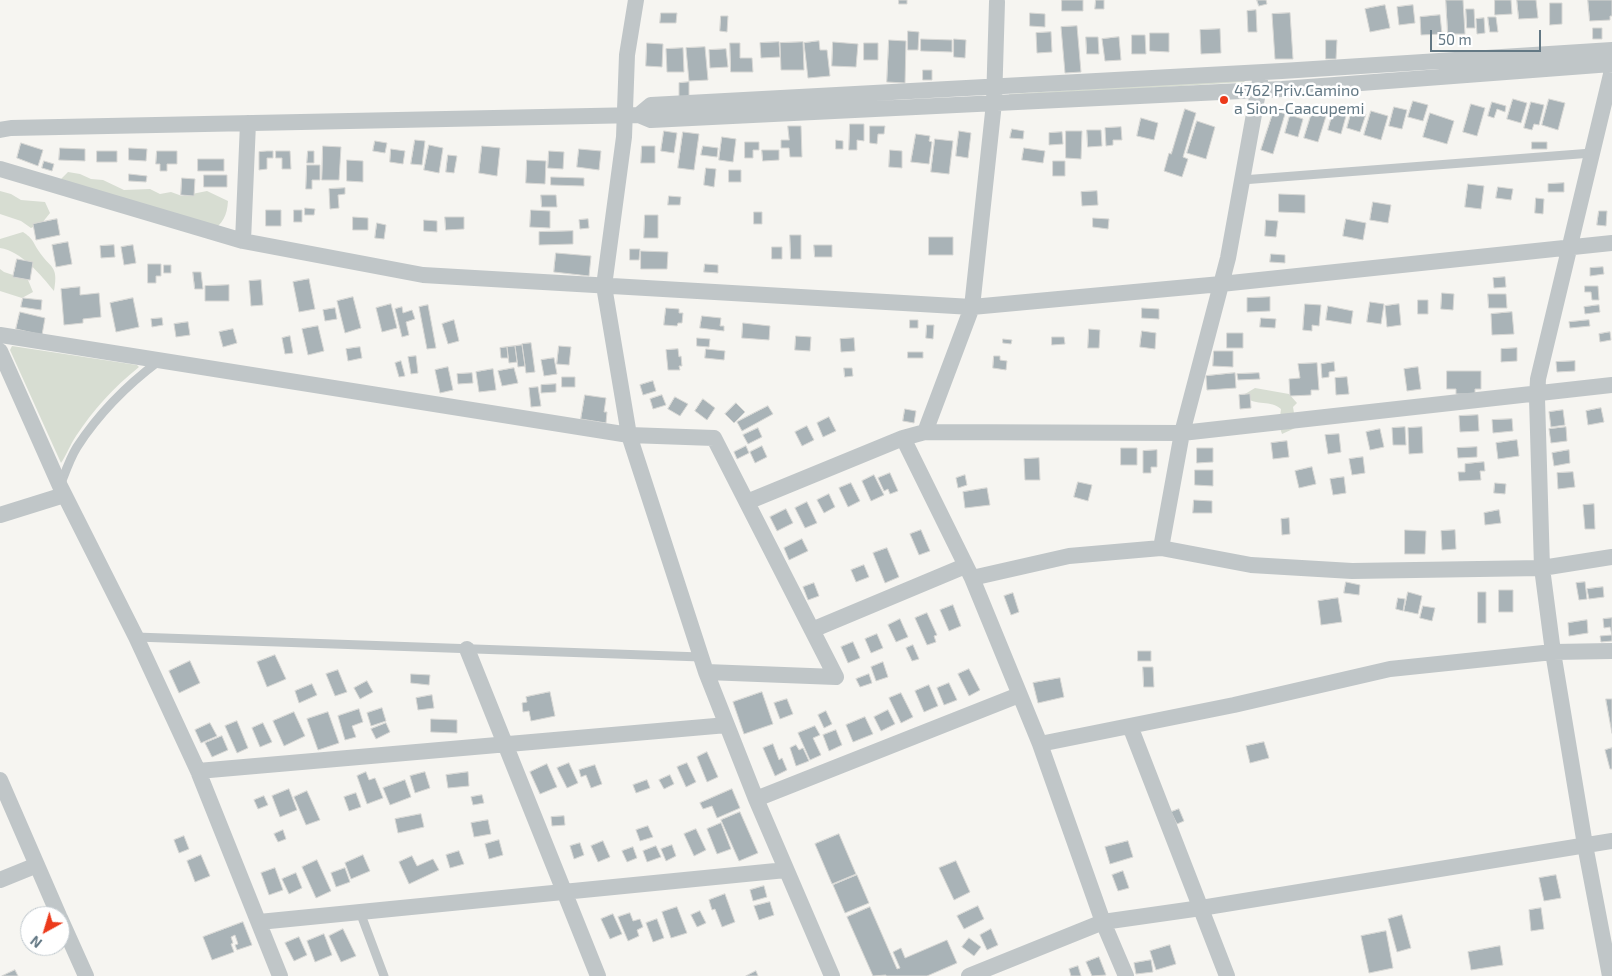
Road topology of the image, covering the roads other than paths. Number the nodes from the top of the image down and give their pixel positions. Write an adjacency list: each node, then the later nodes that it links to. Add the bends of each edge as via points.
1 (636, 0): 10 (street, via 627,55)
2 (997, 2): 7 (street)
3 (1612, 50): 6 (street)
4 (1612, 64): 8 (street)
5 (1612, 70): 13 (street)
6 (1262, 72): 7 (street); 8 (street)
7 (995, 86): 9 (street); 10 (street, via 650,105)
8 (1258, 90): 9 (street); 15 (street)
9 (994, 103): 10 (street, via 651,120); 21 (street)
10 (632, 115): 11 (street); 20 (street, via 624,137)
11 (248, 123): 12 (street); 16 (street)
12 (0, 130)
13 (1592, 153): 15 (lane); 18 (street)
14 (0, 169): 16 (street)
15 (1242, 180): 19 (street)
16 (243, 240): 20 (street, via 423,275)
17 (1612, 243): 18 (street)
18 (1569, 248): 19 (street); 26 (street, via 1538,378)
19 (1222, 284): 21 (street); 28 (street)
20 (604, 286): 21 (street); 29 (street)
21 (972, 307): 27 (street)
22 (0, 335): 24 (street)
23 (0, 350): 31 (street)
24 (160, 360): 29 (street); 31 (lane, via 134,380 91,428 76,448)
25 (1612, 385): 26 (street)
26 (1538, 393): 28 (street); 36 (street)
27 (925, 432): 28 (street); 30 (street)
28 (1182, 433): 34 (street)
29 (629, 435): 32 (street, via 714,438); 43 (street)
30 (904, 438): 32 (street); 37 (street)
31 (62, 490): 33 (street); 39 (street)
32 (747, 502): 38 (street)
33 (0, 515)
34 (1161, 548): 36 (street, via 1251,565 1352,571); 37 (street, via 1069,556)
35 (1612, 557): 36 (street)
36 (1542, 568): 42 (street)
37 (968, 572): 38 (street); 45 (street)
38 (812, 630): 44 (street, via 836,677)
39 (136, 637): 40 (lane); 50 (street)
40 (467, 649): 43 (lane); 48 (street)
41 (1612, 651): 42 (street)
42 (1553, 652): 47 (street, via 1390,669); 54 (street)
43 (701, 657): 44 (street)
44 (706, 672): 46 (street)
45 (1019, 695): 49 (street); 52 (street)
46 (727, 725): 48 (street); 52 (street)
47 (1130, 726): 49 (street); 60 (street)
48 (505, 744): 50 (street); 58 (street)
49 (1040, 744): 63 (street)
50 (198, 771): 62 (street)
51 (0, 780): 55 (street)
52 (756, 800): 56 (street)
53 (1612, 841): 54 (street)
54 (1585, 845): 60 (street); 73 (street)
55 (37, 865): 57 (street); 59 (street)
56 (786, 870): 58 (street); 69 (street)
57 (0, 880)
58 (565, 892): 61 (street); 68 (street)
59 (55, 906)
60 (1201, 908): 63 (street); 72 (street)
61 (360, 912): 62 (street); 67 (lane)
62 (259, 922): 66 (street)
63 (1103, 922): 70 (street); 71 (street)
64 (70, 940): 65 (street)
65 (86, 976)
66 (280, 976)
67 (384, 976)
68 (598, 976)
69 (832, 976)
70 (969, 976)
71 (1126, 976)
72 (1227, 976)
73 (1610, 976)

